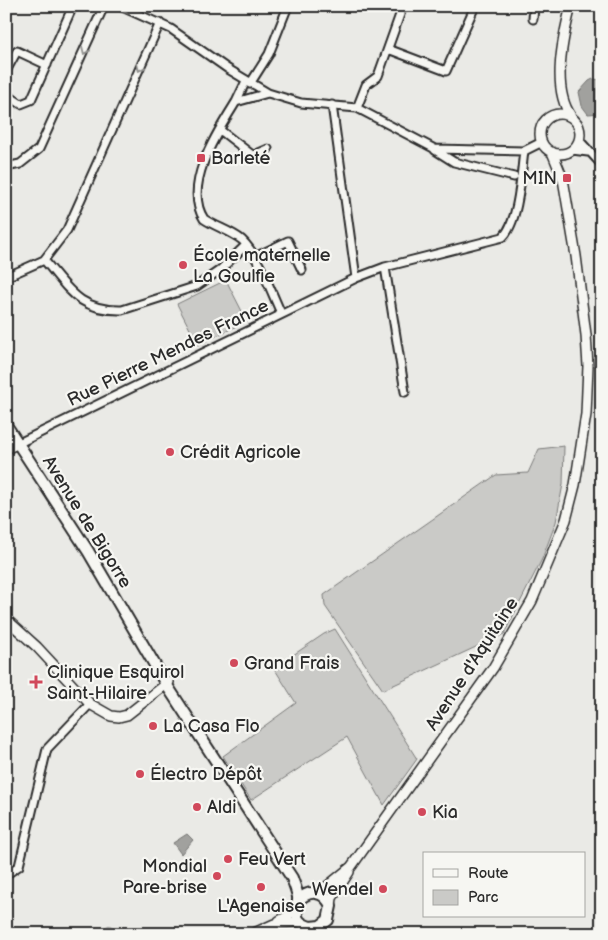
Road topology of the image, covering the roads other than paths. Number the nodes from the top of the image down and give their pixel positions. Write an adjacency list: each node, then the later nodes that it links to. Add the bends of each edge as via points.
1 (74, 6): 14 (street)
2 (82, 6): 3 (street)
3 (94, 6)
4 (104, 6): 37 (street, one-way to 37, via 39,149 20,164)
5 (120, 6): 12 (street)
6 (288, 6): 16 (street, via 269,54)
7 (403, 6): 13 (street)
8 (475, 6): 13 (street, via 446,71)
9 (534, 6): 11 (street)
10 (571, 6): 17 (street, via 562,39)
11 (533, 19)
12 (160, 23): 16 (street); 42 (street, one-way to 42, via 67,230)
13 (388, 50): 22 (street, via 378,76 366,85)
14 (47, 65): 15 (street, via 17,51); 19 (street, via 31,100 19,104)
15 (6, 71)
16 (248, 82): 18 (street); 20 (street)
17 (561, 88): 23 (street); 24 (street, via 563,103)
18 (268, 93): 20 (street); 21 (street, via 301,103)
19 (6, 94)
20 (236, 102): 25 (street)
21 (332, 105): 22 (street); 46 (street)
22 (358, 108): 29 (street)
23 (554, 114): 24 (street); 27 (street, via 540,129)
24 (571, 116): 26 (street, via 579,125)
25 (220, 130): 28 (street, via 251,154); 40 (street, via 205,155 200,172 199,212 204,219 234,234)
26 (579, 140): 32 (street); 34 (street)
27 (542, 142): 31 (street); 33 (street)
28 (268, 149)
29 (435, 150): 30 (street); 36 (street, via 454,162)
30 (475, 151): 31 (street); 36 (street)
31 (524, 151): 43 (street, Rue Pierre Mendes France, via 514,213 503,237)
32 (570, 151): 33 (street); 34 (street); 39 (street, Avenue d'Aquitaine)
33 (552, 152): 39 (street, Avenue d'Aquitaine)
34 (588, 152): 35 (street)
35 (602, 165)
36 (470, 166): 38 (street)
37 (6, 167)
38 (514, 177)
39 (563, 180): 58 (street, Avenue d'Aquitaine, via 576,256 588,366 580,457 566,520 532,601 492,668)
40 (246, 245): 41 (street); 42 (street, via 197,286 122,310 86,304 71,292)
41 (255, 257): 44 (street, via 288,241); 47 (street)
42 (44, 260): 45 (street)
43 (385, 267): 46 (street, Rue Pierre Mendes France); 48 (street)
44 (302, 270)
45 (6, 277)
46 (356, 278): 47 (street, Rue Pierre Mendes France)
47 (281, 313): 50 (street, Rue Pierre Mendes France)
48 (406, 392)
49 (6, 425): 50 (main road, Avenue de Bigorre)
50 (17, 444): 51 (street); 53 (main road, Avenue de Bigorre, via 55,498)
51 (6, 449)
52 (6, 619): 55 (street)
53 (128, 619): 54 (main road, Avenue de Bigorre); 56 (main road, Avenue de Bigorre)
54 (167, 683): 55 (street, via 122,717 111,716); 56 (main road, via 187,712); 57 (main road, Avenue de Bigorre)
55 (90, 704): 59 (street, via 47,749 19,866)
56 (192, 714): 57 (main road, Avenue de Bigorre)
57 (210, 750): 60 (main road, Avenue de Bigorre)
58 (351, 867): 61 (street, Avenue d'Aquitaine); 63 (street)
59 (7, 874)
60 (292, 878): 61 (main road, Avenue de Bigorre); 62 (main road, Avenue de Bigorre)
61 (316, 893): 62 (main road, via 303,896); 63 (main road, via 328,900)
62 (298, 902): 65 (main road, via 296,915); 66 (street, via 288,916)
63 (330, 906): 64 (main road)
64 (328, 920): 67 (main road); 69 (main road)
65 (300, 922): 66 (street); 67 (main road)
66 (274, 924): 68 (street)
67 (320, 931)
68 (252, 934)
69 (330, 934)

